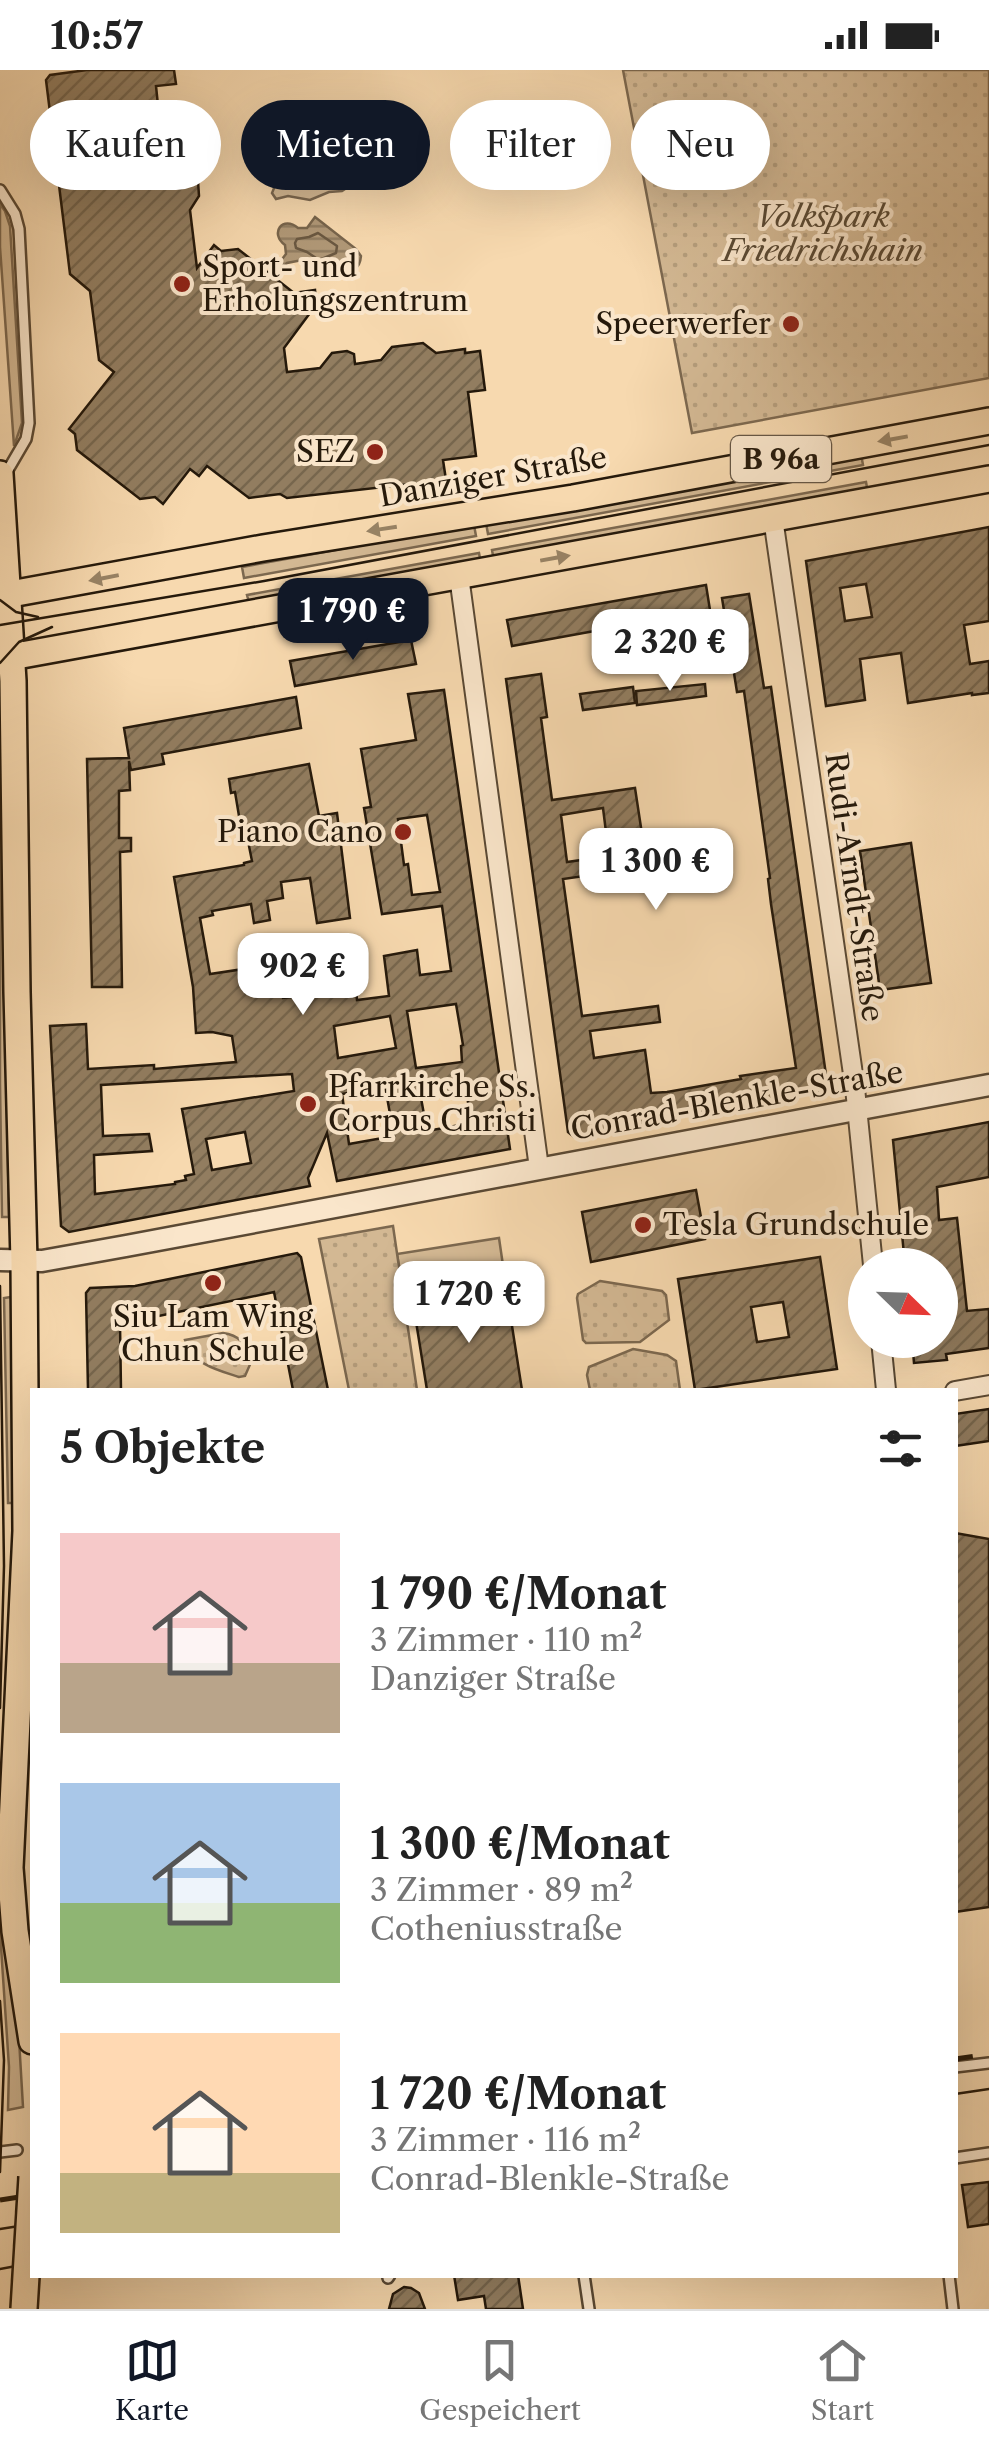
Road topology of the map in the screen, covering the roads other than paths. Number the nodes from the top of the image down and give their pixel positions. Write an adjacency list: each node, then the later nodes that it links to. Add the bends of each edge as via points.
1 (0, 190): 3 (lane, via 19,229 29,422 14,464)
2 (989, 421): 7 (main road, Danziger Straße / B 96a, one-way to 7)
3 (0, 477): 7 (main road)
4 (989, 478): 5 (main road, B 96a)
5 (773, 518): 6 (main road, B 96a, one-way to 5); 10 (street, Rudi-Arndt-Straße)
6 (459, 576): 8 (main road, B 96a); 11 (street)
7 (4, 596): 8 (main road)
8 (6, 658): 13 (main road, via 17,992)
9 (989, 1085): 10 (street, Conrad-Blenkle-Straße)
10 (858, 1111): 11 (street, Conrad-Blenkle-Straße); 12 (street, Rudi-Arndt-Straße)
11 (538, 1168): 13 (street, Conrad-Blenkle-Straße, via 42,1261)
12 (872, 1248)
13 (12, 1260): 18 (main road)
14 (883, 1358): 16 (street)
15 (989, 1385): 17 (street)
16 (886, 1388)
17 (958, 1390)
18 (29, 1531): 19 (main road, via 10,1868)
19 (25, 1941): 20 (main road)
20 (30, 2012)
21 (989, 2062): 22 (lane)
22 (958, 2067)
23 (17, 2150): 24 (lane)
24 (0, 2152)
25 (989, 2153): 26 (lane)
26 (958, 2158)
27 (30, 2210): 30 (main road, bridge)
28 (584, 2278): 31 (lane)
29 (949, 2278): 32 (lane)
30 (24, 2309)
31 (589, 2309)
32 (954, 2309)

